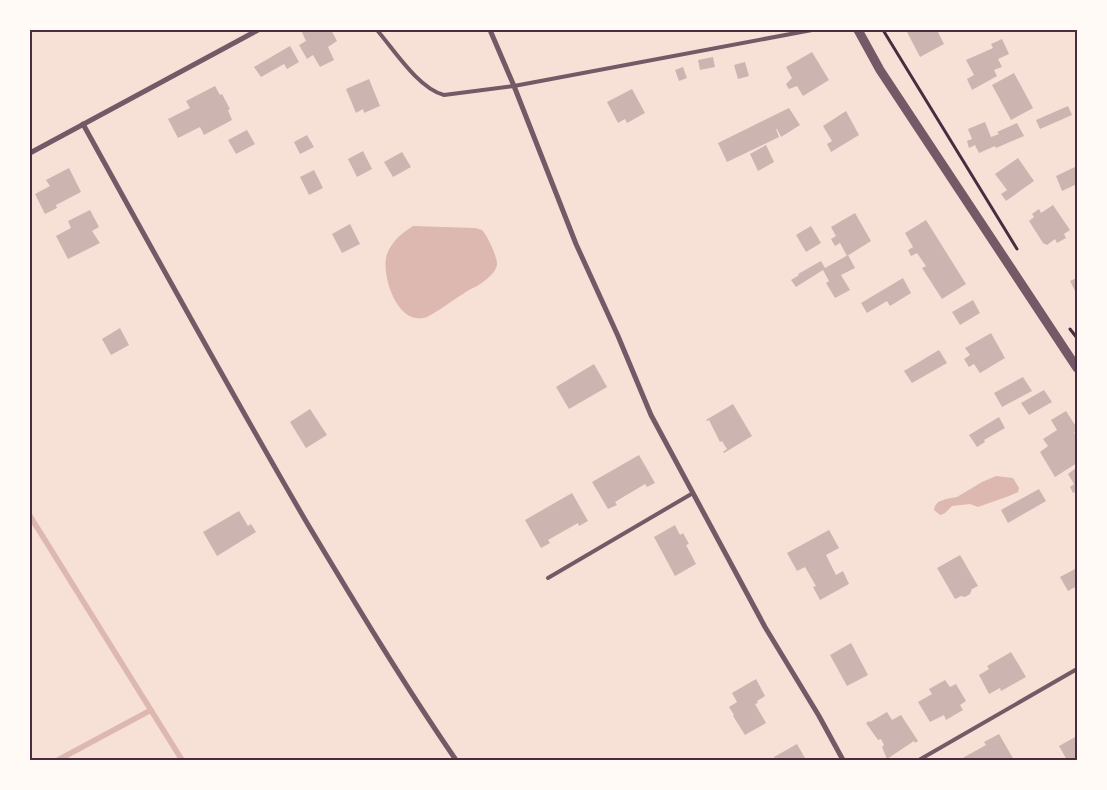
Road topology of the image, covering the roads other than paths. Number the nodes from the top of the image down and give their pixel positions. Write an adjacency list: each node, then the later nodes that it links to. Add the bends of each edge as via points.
1 (258, 30): 7 (street)
2 (377, 30): 6 (lane, via 421,83 436,93 444,95)
3 (490, 30): 6 (street)
4 (812, 30): 6 (lane)
5 (858, 30): 9 (street, via 880,70)
6 (514, 86): 10 (street, via 576,244 651,415)
7 (83, 124): 8 (street); 13 (street, via 262,446 424,715)
8 (30, 152)
9 (1077, 368)
10 (693, 493): 11 (lane); 14 (street, via 765,627)
11 (548, 578)
12 (1077, 670): 15 (lane)
13 (456, 760)
14 (843, 760)
15 (919, 760)

